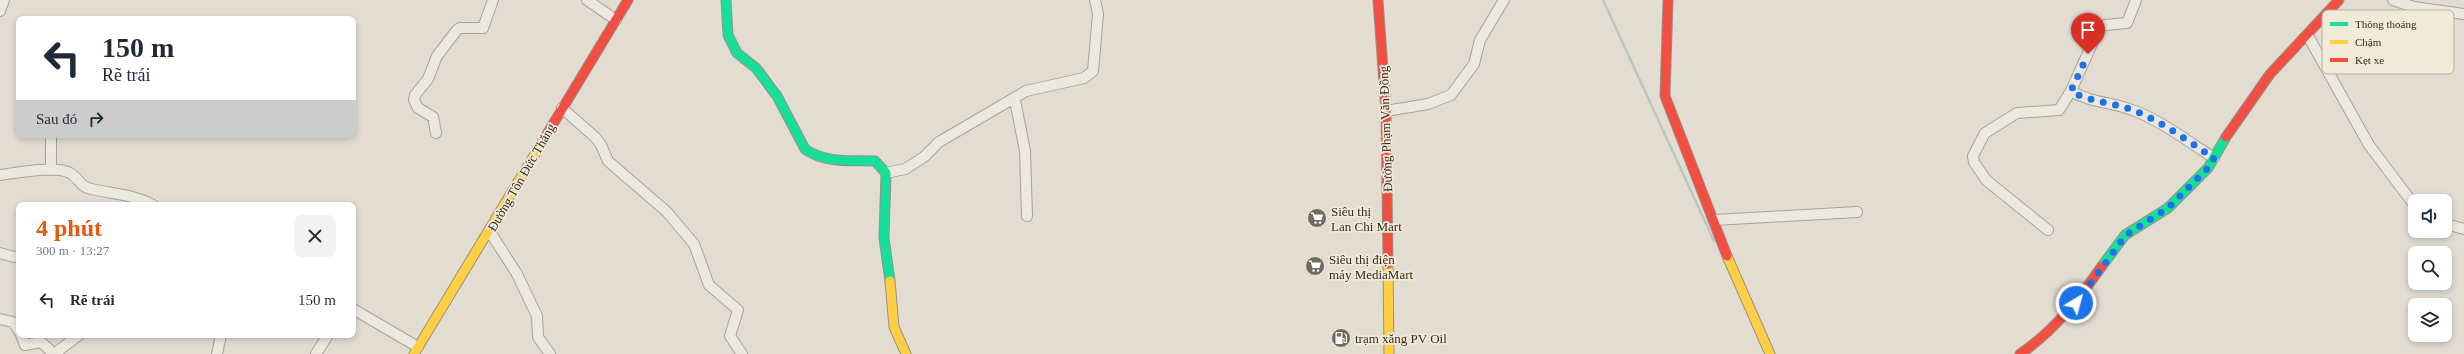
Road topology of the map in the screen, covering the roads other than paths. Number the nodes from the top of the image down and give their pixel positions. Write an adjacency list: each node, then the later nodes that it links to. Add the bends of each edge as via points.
1 (4, 0): 15 (street)
2 (493, 0): 27 (street, via 483,28 457,30 437,56 428,79 415,95 414,100 418,108 433,117)
3 (587, 0): 18 (street)
4 (628, 0): 18 (main road, Đường Tôn Đức Thắng)
5 (726, 0): 31 (main road, via 728,35 737,53 756,68 777,96 805,149 823,159 875,161)
6 (1096, 0): 24 (street, via 1098,14 1093,71 1084,78 1026,91)
7 (1378, 0): 26 (main road, Đường Phạm Văn Đồng)
8 (1504, 0): 26 (street, via 1480,40 1474,64 1452,95 1428,104)
9 (1668, 0): 37 (main road, via 1668,50 1664,96)
10 (2136, 0): 23 (street, via 2127,23 2099,28)
11 (2339, 0): 13 (main road)
12 (2393, 0): 14 (street, via 2414,8)
13 (2330, 10)
14 (2431, 10)
15 (0, 11)
16 (2454, 13): 17 (street)
17 (2464, 14)
18 (616, 20): 25 (main road, Đường Tôn Đức Thắng)
19 (2322, 20): 20 (main road)
20 (2308, 36): 21 (street); 29 (main road, via 2270,74)
21 (2322, 61)
22 (2329, 74): 33 (street, via 2369,145)
23 (2071, 91): 29 (street, via 2090,101 2126,108 2146,116); 40 (street, via 2059,110 2022,112 1989,130 1973,156 1986,180)
24 (1015, 100): 31 (street, via 939,142 905,169); 36 (street, via 1025,151)
25 (562, 108): 41 (main road, Đường Tôn Đức Thắng); 55 (street, via 596,138 602,145 608,161 659,204 694,244 709,285 738,310 730,336)
26 (1386, 111): 57 (main road, Đường Phạm Văn Đồng)
27 (436, 133)
28 (51, 138): 30 (street)
29 (2214, 158): 59 (main road, via 2208,168 2168,208 2126,235 2076,303 2042,339)
30 (51, 170): 32 (street); 34 (street, via 70,173 85,187 133,196)
31 (886, 173): 56 (main road, via 884,238 894,327)
32 (0, 175)
33 (2408, 197)
34 (146, 202)
35 (1857, 212): 37 (street)
36 (1026, 216)
37 (1714, 220): 58 (main road, via 1735,276)
38 (2452, 226): 39 (street)
39 (2464, 229)
40 (2048, 230)
41 (490, 232): 51 (main road, Đường Tôn Đức Thắng); 54 (street, via 517,274 537,316 538,337)
42 (0, 253): 43 (street)
43 (14, 257)
44 (356, 311): 51 (street)
45 (0, 319): 46 (street, via 13,322)
46 (16, 326)
47 (22, 338): 48 (street, via 25,345 41,342 54,354)
48 (75, 338)
49 (220, 338): 52 (street)
50 (326, 338): 53 (street)
51 (416, 350)
52 (217, 354)
53 (316, 354)
54 (550, 354)
55 (742, 354)
56 (906, 354)
57 (1389, 354)
58 (1770, 354)
59 (2020, 354)

